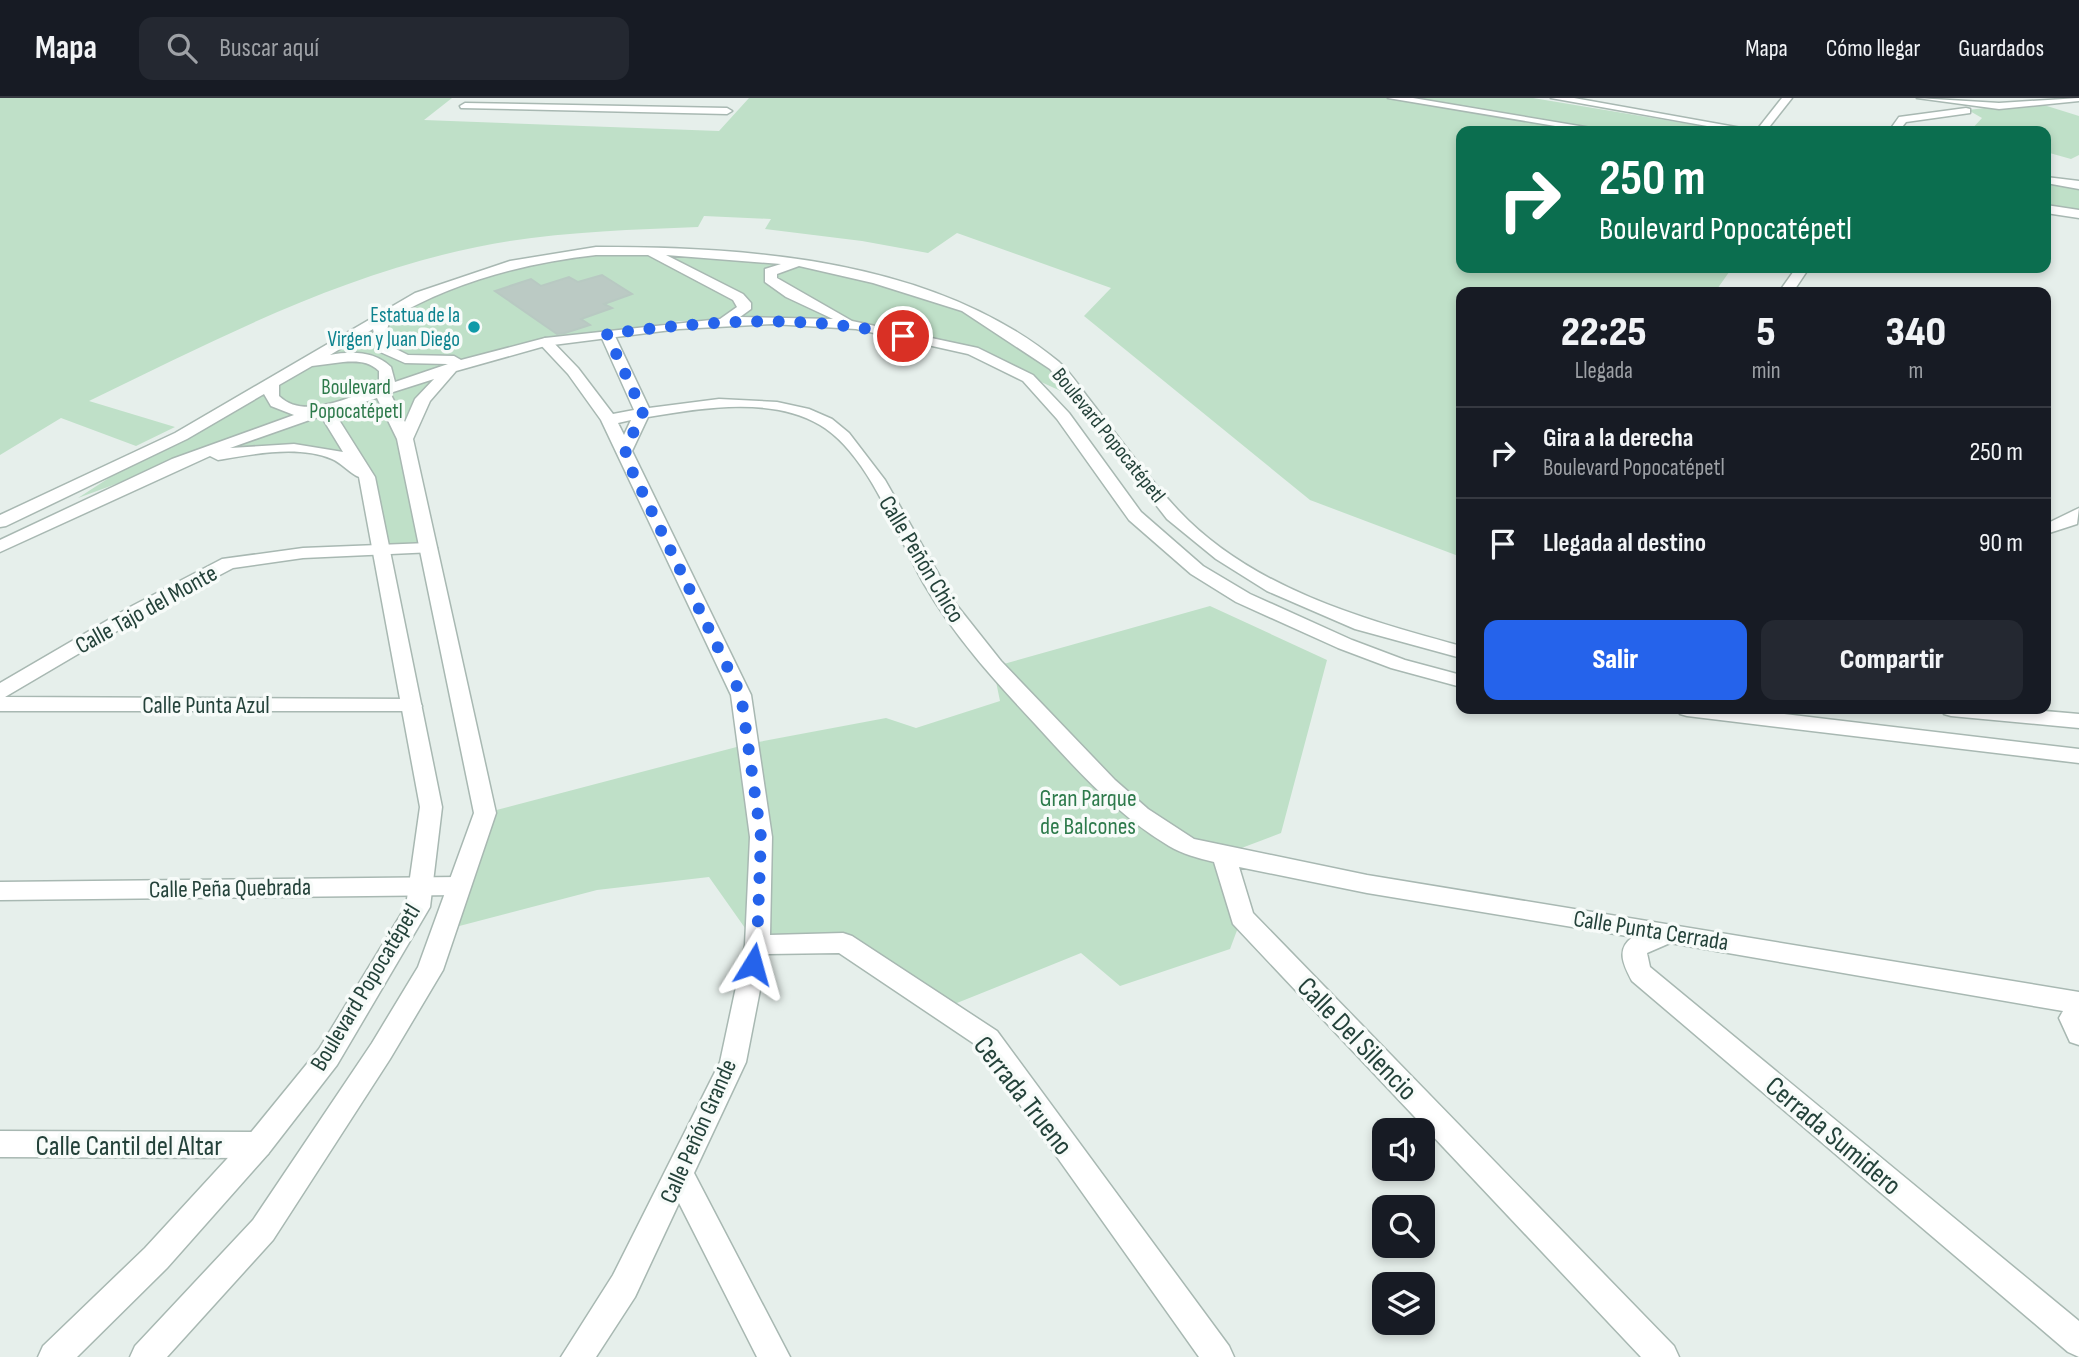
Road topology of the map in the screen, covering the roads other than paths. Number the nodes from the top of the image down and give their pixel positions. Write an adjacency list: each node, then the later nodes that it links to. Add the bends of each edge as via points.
1 (604, 98): 9 (street)
2 (1393, 98): 11 (street)
3 (1556, 98): 12 (street)
4 (1787, 98): 13 (street)
5 (1922, 98): 8 (street)
6 (2079, 98): 8 (street)
7 (465, 106): 9 (street)
8 (1999, 106): 14 (street, via 1903,120)
9 (593, 108): 10 (street)
10 (727, 111)
11 (1572, 126)
12 (1723, 126)
13 (1765, 126)
14 (1898, 126)
15 (2051, 181): 16 (street)
16 (2079, 185)
17 (2051, 210): 18 (street)
18 (2079, 214)
19 (649, 251): 20 (street, Boulevard Popocatépetl); 21 (street, Boulevard Popocatépetl, via 596,251 515,264 420,296); 22 (street, via 738,297 744,309)
20 (799, 262): 23 (street, via 770,272 769,279); 46 (street, Boulevard Popocatépetl, via 967,308 1055,366 1173,515 1222,555 1274,587 1362,625)
21 (385, 314): 26 (street, via 379,341 392,354 440,362); 27 (street, Boulevard Popocatépetl)
22 (724, 322): 23 (street, Boulevard Popocatépetl); 24 (street, Boulevard Popocatépetl)
23 (856, 325): 47 (street, Boulevard Popocatépetl, via 973,351 1028,378 1063,416 1135,516 1197,570 1243,598 1345,644)
24 (607, 334): 25 (street, Boulevard Popocatépetl); 32 (street)
25 (545, 342): 26 (street, Boulevard Popocatépetl); 33 (street, Calle Peñón Grande)
26 (485, 357): 28 (street, Boulevard Popocatépetl)
27 (304, 364): 29 (street, Boulevard Popocatépetl); 30 (street, Boulevard Popocatépetl, via 342,358 376,361 386,370 387,382)
28 (453, 368): 30 (street, Boulevard Popocatépetl); 34 (street, via 423,400)
29 (272, 383): 31 (street, Boulevard Popocatépetl, via 271,397 282,407); 39 (street, Boulevard Popocatépetl, via 181,436)
30 (381, 390): 31 (street, Boulevard Popocatépetl); 34 (street, Boulevard Popocatépetl)
31 (325, 410): 36 (street, Boulevard Popocatépetl); 37 (street, Boulevard Popocatépetl)
32 (643, 412): 33 (street, Calle Peñón Chico); 35 (street); 55 (street, Calle Peñón Chico, via 746,405 805,413 828,424 847,439 893,508 945,602 993,667 1104,786 1181,842)
33 (609, 420): 35 (street, Calle Peñón Grande)
34 (405, 439): 44 (street, Boulevard Popocatépetl)
35 (625, 450): 60 (street, Calle Peñón Grande, via 741,695 761,837)
36 (178, 462): 37 (street, via 231,453 315,451 336,455); 43 (street, Boulevard Popocatépetl)
37 (367, 477): 45 (street, Boulevard Popocatépetl)
38 (2079, 513): 40 (street)
39 (0, 522)
40 (2051, 527)
41 (2051, 528): 42 (street)
42 (2079, 530)
43 (0, 547)
44 (428, 548): 45 (street, Calle Tajo del Monte); 57 (street, Boulevard Popocatépetl, via 485,813)
45 (380, 550): 48 (street, Calle Tajo del Monte, via 258,557 228,564 160,598); 50 (street, Boulevard Popocatépetl)
46 (1456, 651)
47 (1456, 680)
48 (0, 692)
49 (0, 704): 50 (street, Calle Punta Azul)
50 (412, 706): 56 (street, Boulevard Popocatépetl, via 431,807)
51 (1728, 714): 54 (street)
52 (2004, 714): 53 (street)
53 (2079, 721)
54 (2079, 757)
55 (1223, 855): 59 (street, Calle Punta Cerrada, via 1353,883); 73 (street, Calle Del Silencio, via 1242,917)
56 (421, 885): 57 (street, Calle Peña Quebrada); 58 (street, Calle Peña Quebrada); 65 (street, Boulevard Popocatépetl, via 418,907 328,1057)
57 (459, 886): 69 (street, Boulevard Popocatépetl, via 430,970 381,1051 262,1230)
58 (0, 891)
59 (1673, 933): 61 (street, Calle Punta Cerrada); 67 (street, Cerrada Sumidero, via 1635,947 1634,960 1641,974)
60 (757, 945): 66 (street, Calle Peñón Grande, via 733,1062); 72 (street, Cerrada Trueno, via 843,943 988,1039)
61 (2079, 1003)
62 (2079, 1012): 63 (street, via 2072,1018)
63 (2079, 1034)
64 (0, 1144): 65 (street, Calle Cantil del Altar)
65 (258, 1145): 68 (street, Boulevard Popocatépetl, via 156,1258)
66 (680, 1175): 70 (street, Calle Peñón Grande, via 624,1286); 71 (street)
67 (2079, 1341)
68 (54, 1357)
69 (146, 1357)
70 (577, 1357)
71 (774, 1357)
72 (1218, 1357)
73 (1663, 1357)

